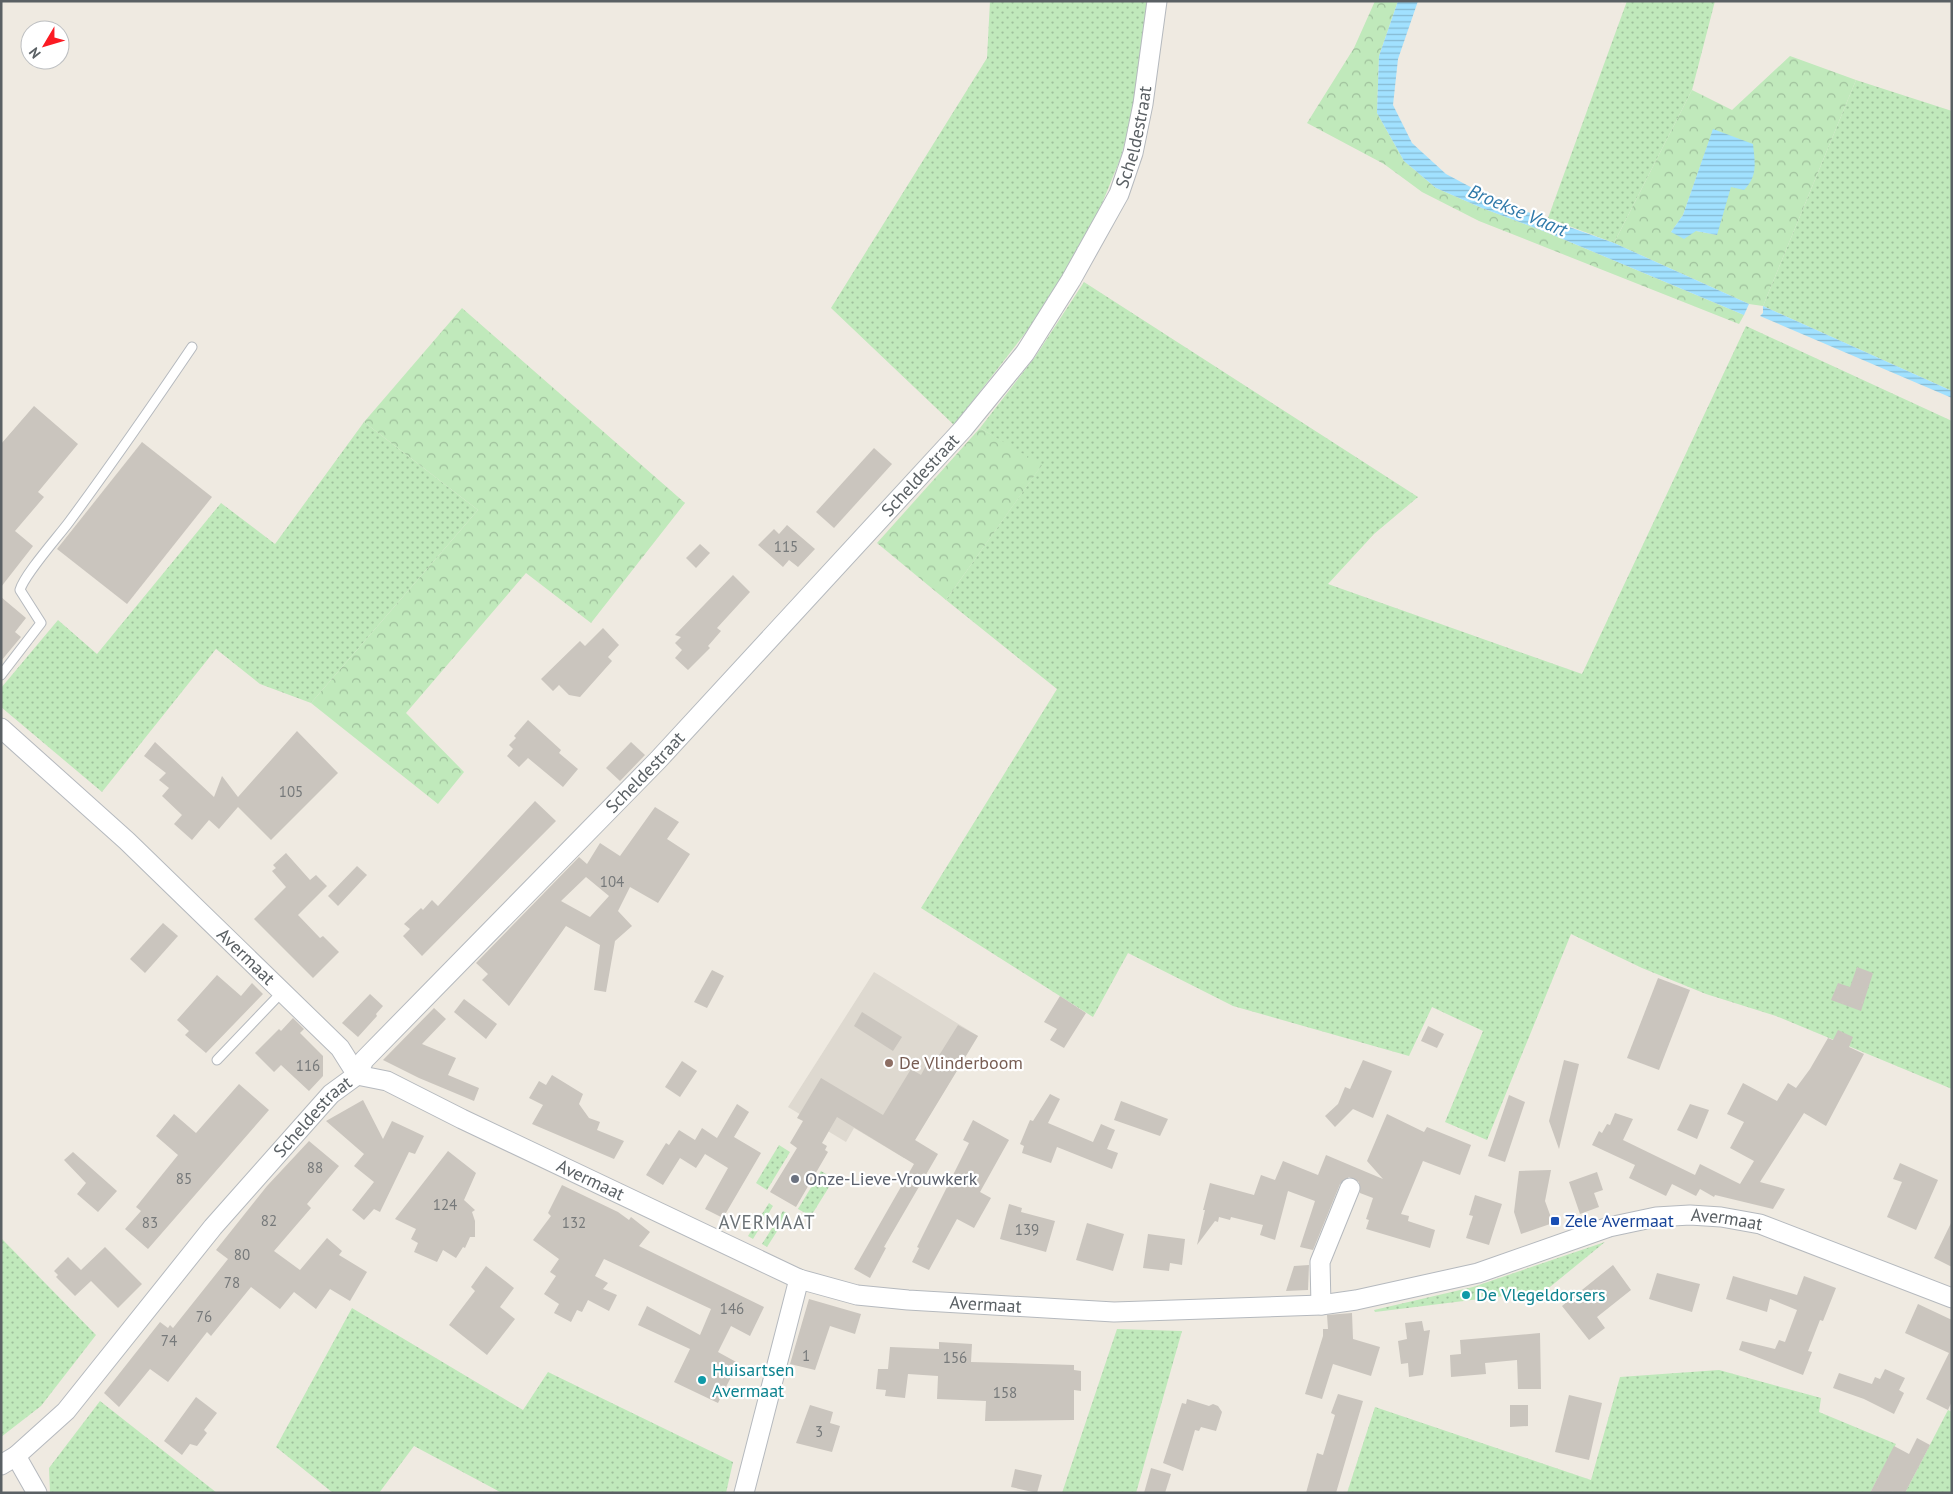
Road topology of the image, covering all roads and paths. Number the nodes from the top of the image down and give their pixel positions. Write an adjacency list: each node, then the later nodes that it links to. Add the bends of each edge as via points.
1 (1157, 1): 7 (street, Scheldestraat, via 1143,104 1133,153 1119,194 1071,280 1024,353 963,429 664,754 364,1060)
2 (192, 347): 3 (lane, via 113,463 23,581 20,590 41,623)
3 (1, 675)
4 (1, 728): 5 (street, Avermaat, via 127,841)
5 (282, 992): 6 (lane); 7 (street, Avermaat, via 340,1048)
6 (217, 1060)
7 (357, 1074): 9 (street, Avermaat, via 388,1081); 12 (street, Scheldestraat, via 331,1094 213,1227 66,1411)
8 (1350, 1188): 11 (street, via 1320,1262)
9 (799, 1279): 11 (street, Avermaat, via 857,1295 1114,1312); 14 (street)
10 (1952, 1298): 11 (street, Avermaat, via 1760,1224 1690,1215 1656,1217 1614,1226 1478,1273)
11 (1321, 1305)
12 (9, 1461): 13 (street)
13 (36, 1493)
14 (744, 1493)

